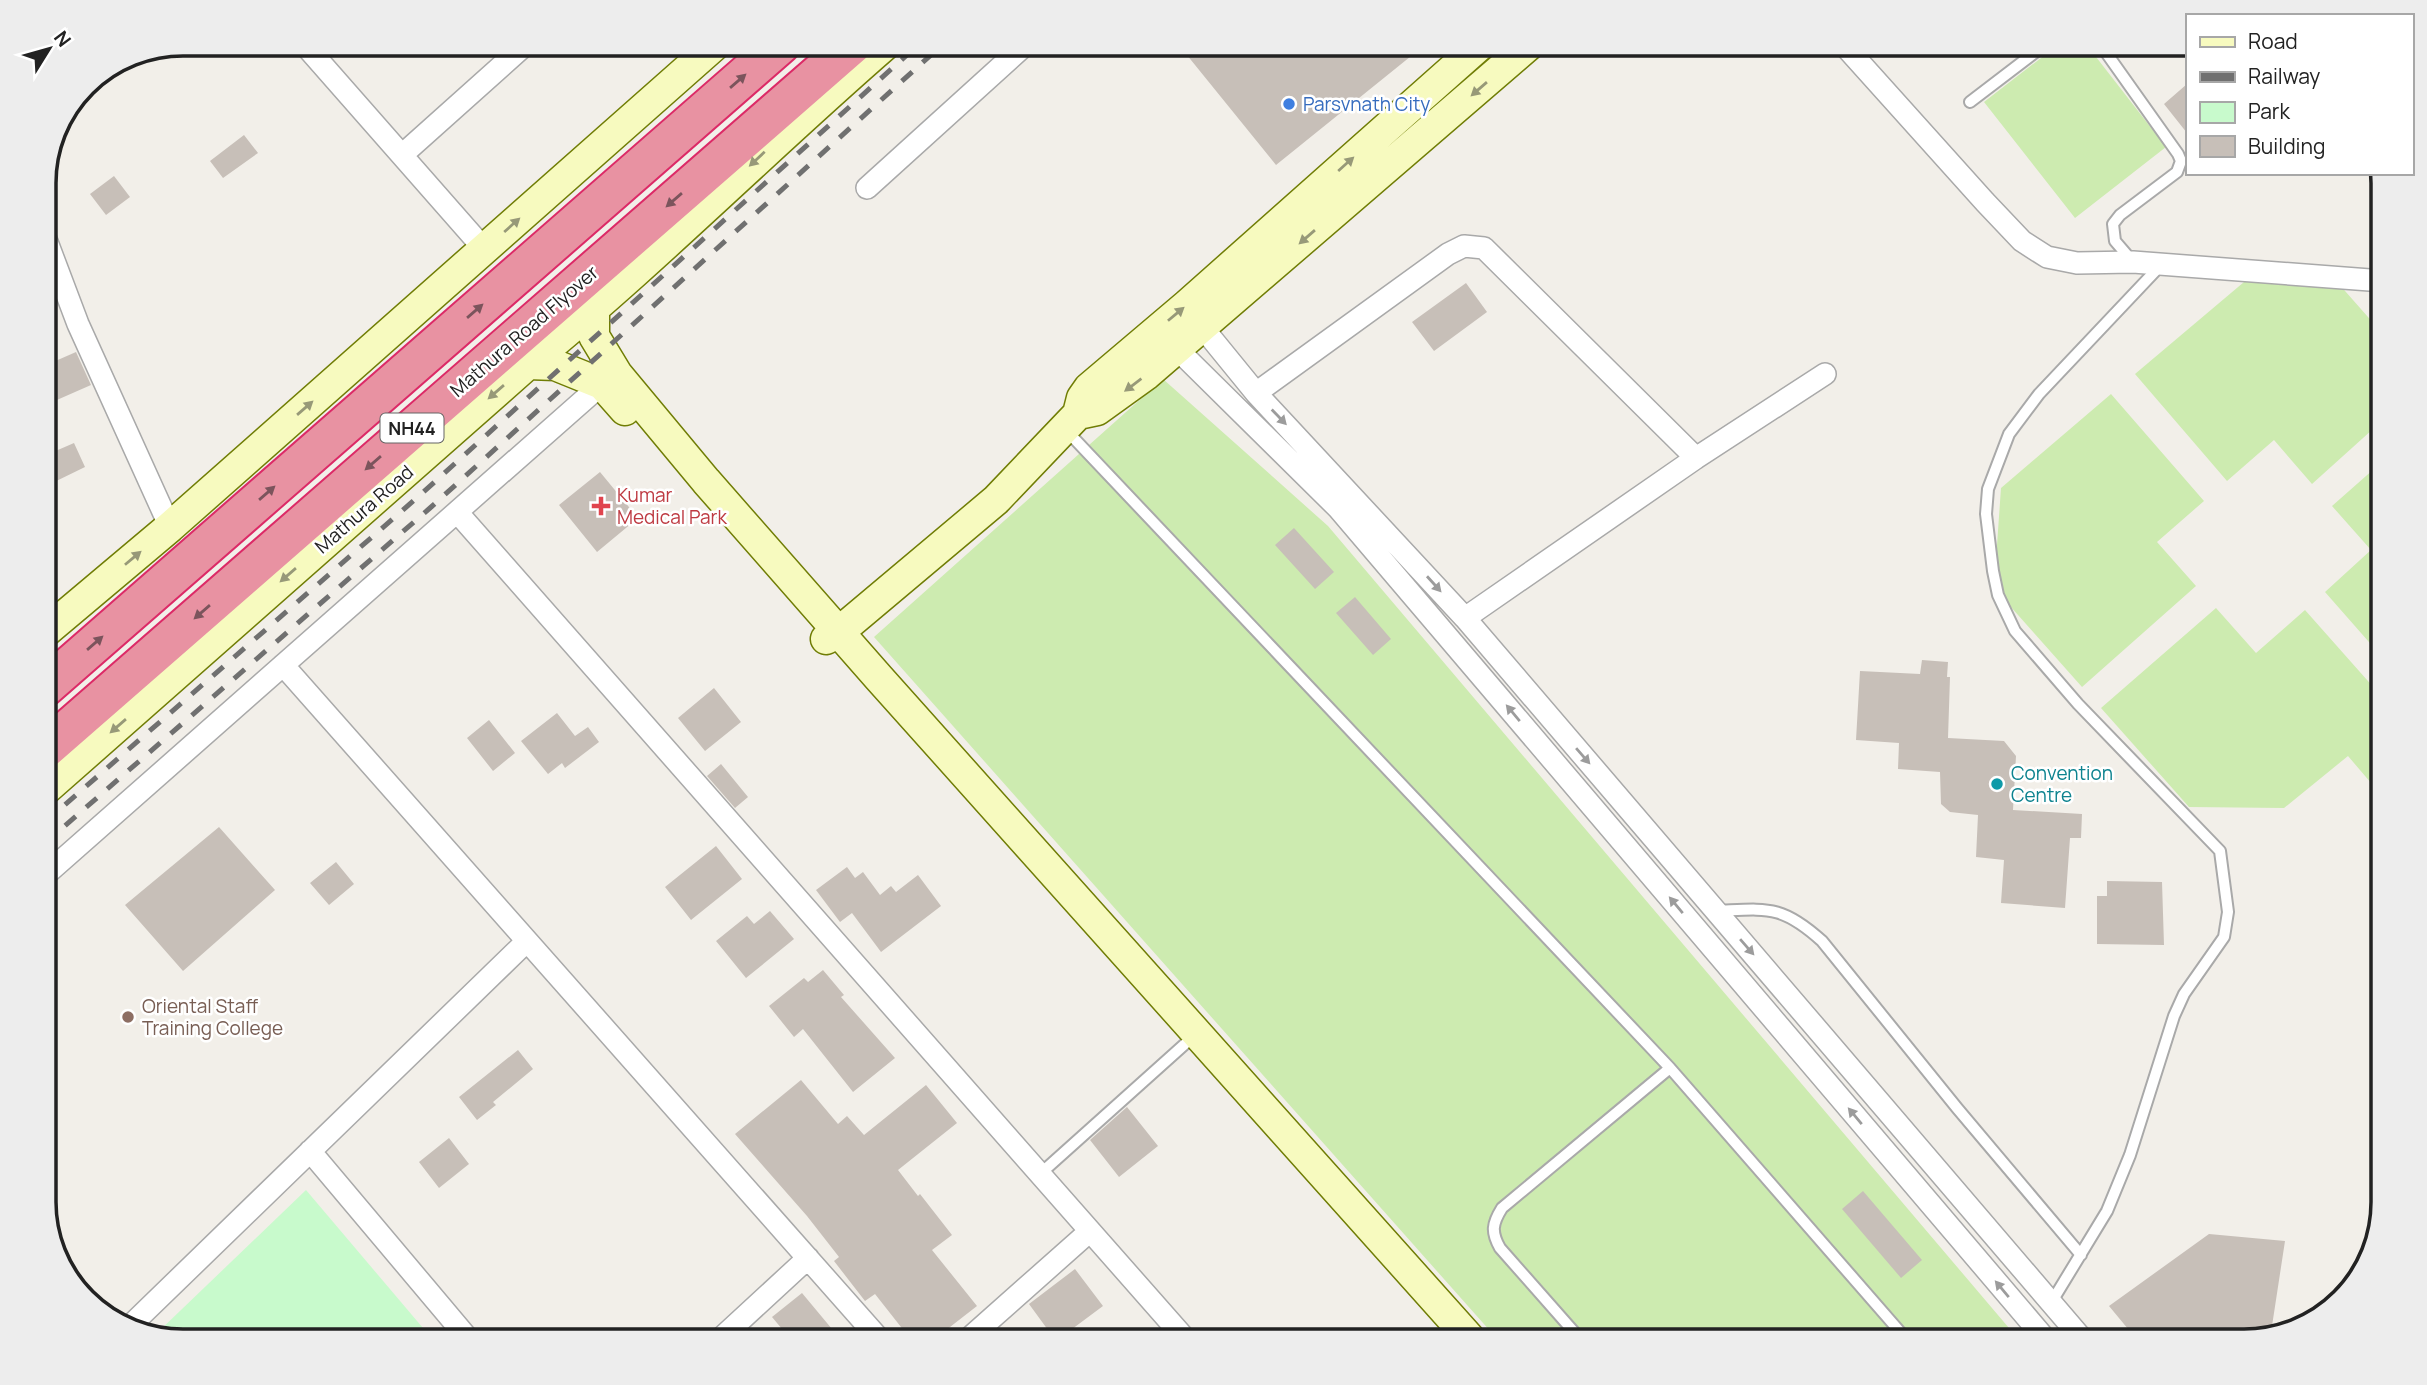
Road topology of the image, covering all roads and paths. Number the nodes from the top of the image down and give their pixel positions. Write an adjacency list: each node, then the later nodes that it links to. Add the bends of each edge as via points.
1 (314, 56): 15 (street)
2 (512, 56): 15 (street)
3 (703, 56): 17 (street, one-way to 3)
4 (767, 56): 37 (highway, NH44, one-way to 4)
5 (841, 56): 14 (highway, Mathura Road Flyover)
6 (869, 56): 14 (street, Mathura Road)
7 (1013, 56): 16 (street)
8 (1467, 56): 29 (street, one-way to 8, via 1089,388)
9 (1516, 56): 23 (street, one-way to 23)
10 (1854, 56): 18 (street, via 2022,241 2047,257)
11 (2030, 56): 13 (lane)
12 (2109, 56): 18 (lane, via 2180,161 2177,172 2113,224 2115,241)
13 (1970, 102)
14 (794, 110): 22 (street, Mathura Road, one-way to 22); 38 (highway, Mathura Road Flyover / NH44, one-way to 38)
15 (401, 155): 17 (street)
16 (867, 188)
17 (485, 250): 32 (street, one-way to 17)
18 (2133, 262): 19 (street)
19 (2162, 264): 21 (street); 48 (lane, via 2039,394 2009,435 1988,489 1986,514 1993,571 1998,595 2015,631 2078,704 2213,841 2223,861 2228,912 2224,937 2179,1005 2130,1155 2107,1211)
20 (56, 266): 32 (street)
21 (2371, 280)
22 (594, 310): 25 (street, Mathura Road); 35 (street, via 594,336 617,374)
23 (1203, 328): 24 (street); 28 (street)
24 (1177, 349): 29 (street, one-way to 29, via 1109,403); 61 (street, one-way to 24, via 1338,509)
25 (528, 364): 27 (street, via 555,365); 39 (street, Mathura Road, one-way to 39)
26 (1825, 374): 30 (street)
27 (602, 384): 31 (street); 35 (street)
28 (1256, 393): 30 (street, via 1448,254 1464,246 1484,248); 33 (street, one-way to 33)
29 (1071, 421): 35 (street, via 996,500); 44 (lane)
30 (1696, 458): 33 (street)
31 (457, 512): 36 (street); 46 (street)
32 (170, 527): 34 (street, one-way to 32)
33 (1465, 618): 41 (street, one-way to 41)
34 (56, 624)
35 (832, 636): 43 (street); 58 (street)
36 (284, 665): 40 (street); 42 (street)
37 (56, 678)
38 (56, 740)
39 (56, 779)
40 (56, 865)
41 (1716, 911): 48 (lane, via 1779,912 1822,941); 50 (street, one-way to 50)
42 (527, 941): 45 (street); 49 (street)
43 (1185, 1044): 46 (lane); 57 (street)
44 (1670, 1068): 59 (lane, via 1502,1208 1493,1222 1500,1248); 60 (lane)
45 (310, 1151): 51 (street); 52 (street)
46 (1040, 1174): 47 (street)
47 (1090, 1231): 55 (street); 56 (street)
48 (2081, 1255): 50 (lane)
49 (807, 1258): 53 (street); 54 (street)
50 (2051, 1303): 62 (street)
51 (137, 1320)
52 (460, 1329)
53 (731, 1329)
54 (870, 1329)
55 (979, 1329)
56 (1176, 1329)
57 (1440, 1329)
58 (1461, 1329)
59 (1571, 1329)
60 (1898, 1329)
61 (2037, 1329)
62 (2074, 1329)

